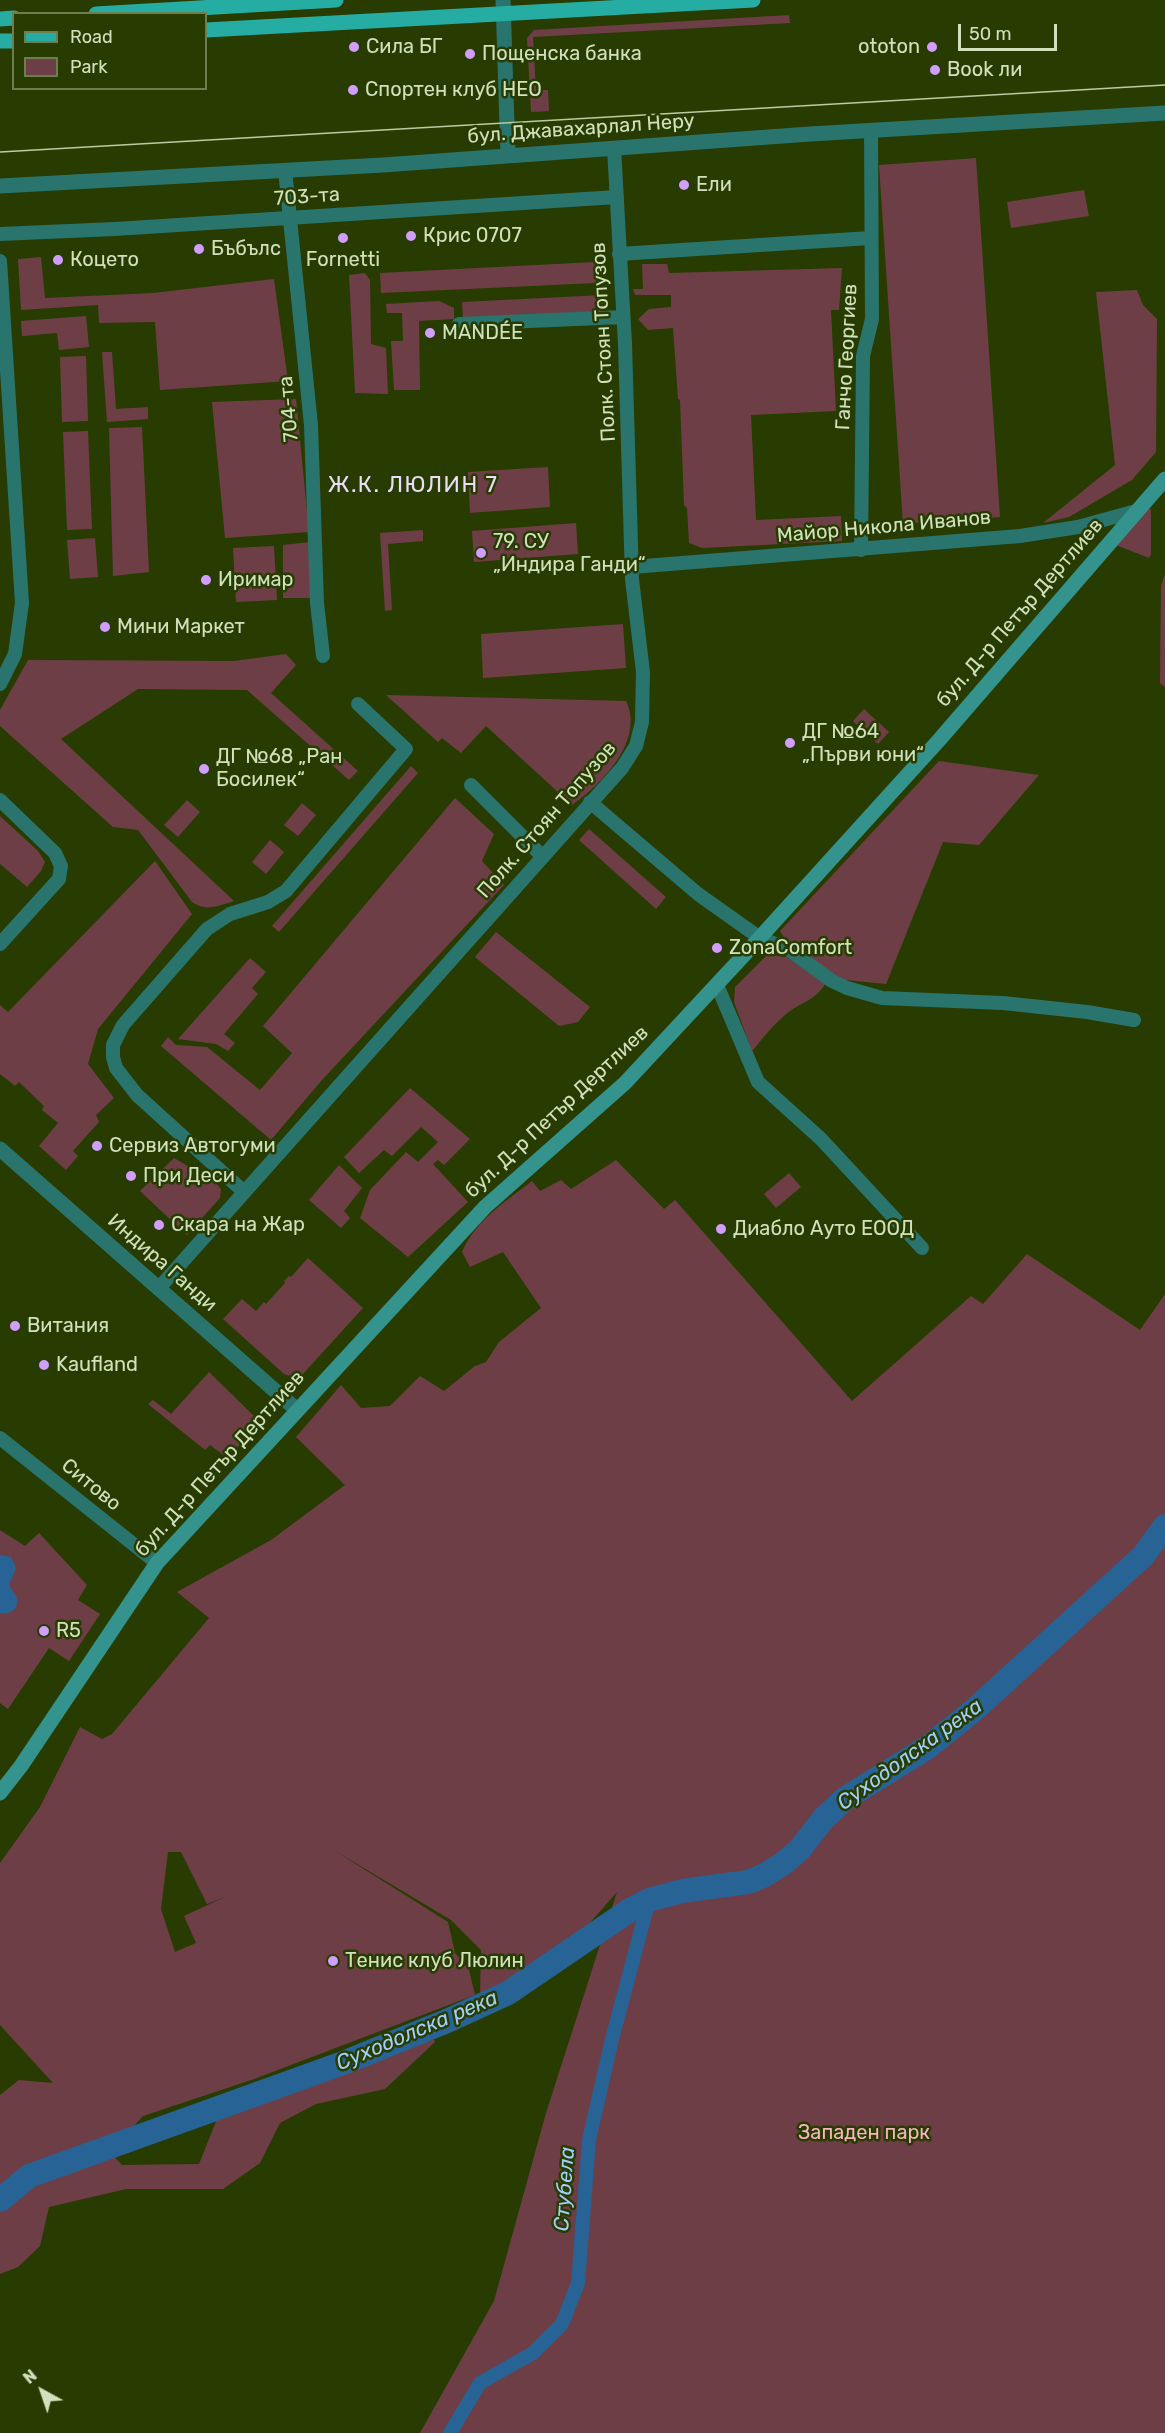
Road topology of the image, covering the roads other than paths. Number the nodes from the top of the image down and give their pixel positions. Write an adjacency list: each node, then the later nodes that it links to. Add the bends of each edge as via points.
1 (336, 0): 4 (main road)
2 (753, 0): 3 (main road)
3 (503, 7): 5 (main road); 9 (street)
4 (130, 12)
5 (207, 30)
6 (1165, 113): 7 (street, бул. Джавахарлал Неру)
7 (872, 130): 8 (street, бул. Джавахарлал Неру); 15 (street, Ганчо Георгиев)
8 (614, 148): 9 (street, бул. Джавахарлал Неру); 12 (street, Полк. Стоян Топузов)
9 (508, 156): 10 (street, бул. Джавахарлал Неру)
10 (285, 170): 11 (street, бул. Джавахарлал Неру); 13 (street, 704-та)
11 (0, 186)
12 (617, 197): 13 (street, 703-та); 16 (street, Полк. Стоян Топузов)
13 (288, 218): 14 (street, 703-та); 24 (street, 704-та, via 311,425 316,603)
14 (0, 234)
15 (870, 238): 16 (street); 22 (street, Ганчо Георгиев, via 872,319 863,356)
16 (619, 254): 18 (street, Полк. Стоян Топузов)
17 (0, 261): 25 (street, via 21,603 15,654)
18 (623, 318): 19 (street); 23 (street, Полк. Стоян Топузов)
19 (459, 324)
20 (1165, 479): 21 (main road, бул. Д-р Петър Дертлиев)
21 (1136, 511): 22 (street, Майор Никола Иванов, via 1078,527 1020,536); 31 (main road, бул. Д-р Петър Дертлиев, via 940,739)
22 (861, 550): 23 (street, Майор Никола Иванов)
23 (632, 567): 29 (street, Полк. Стоян Топузов, via 644,672 642,722 636,746 622,768)
24 (322, 651)
25 (0, 684)
26 (358, 704): 36 (street, via 406,749 286,891 268,902 225,916 207,929 123,1025 115,1040 113,1058 123,1080)
27 (471, 785): 30 (street)
28 (0, 800): 32 (street, via 55,853 61,866 59,879)
29 (590, 802): 30 (street, Полк. Стоян Топузов); 31 (street, via 698,894)
30 (542, 856): 36 (street, Полк. Стоян Топузов)
31 (760, 938): 33 (main road, бул. Д-р Петър Дертлиев); 34 (street, via 788,950 832,981 882,998 1003,1003)
32 (0, 944)
33 (717, 985): 37 (street, via 758,1082 821,1138); 39 (main road, бул. Д-р Петър Дертлиев, via 625,1083 485,1207)
34 (1134, 1020)
35 (0, 1149): 38 (street, Индира Ганди)
36 (243, 1191): 38 (street, Полк. Стоян Топузов)
37 (922, 1248)
38 (159, 1288): 39 (street, Индира Ганди)
39 (297, 1410): 41 (main road, бул. Д-р Петър Дертлиев)
40 (0, 1438): 41 (street, Ситово)
41 (157, 1563): 42 (main road, бул. Д-р Петър Дертлиев)
42 (0, 1793)

